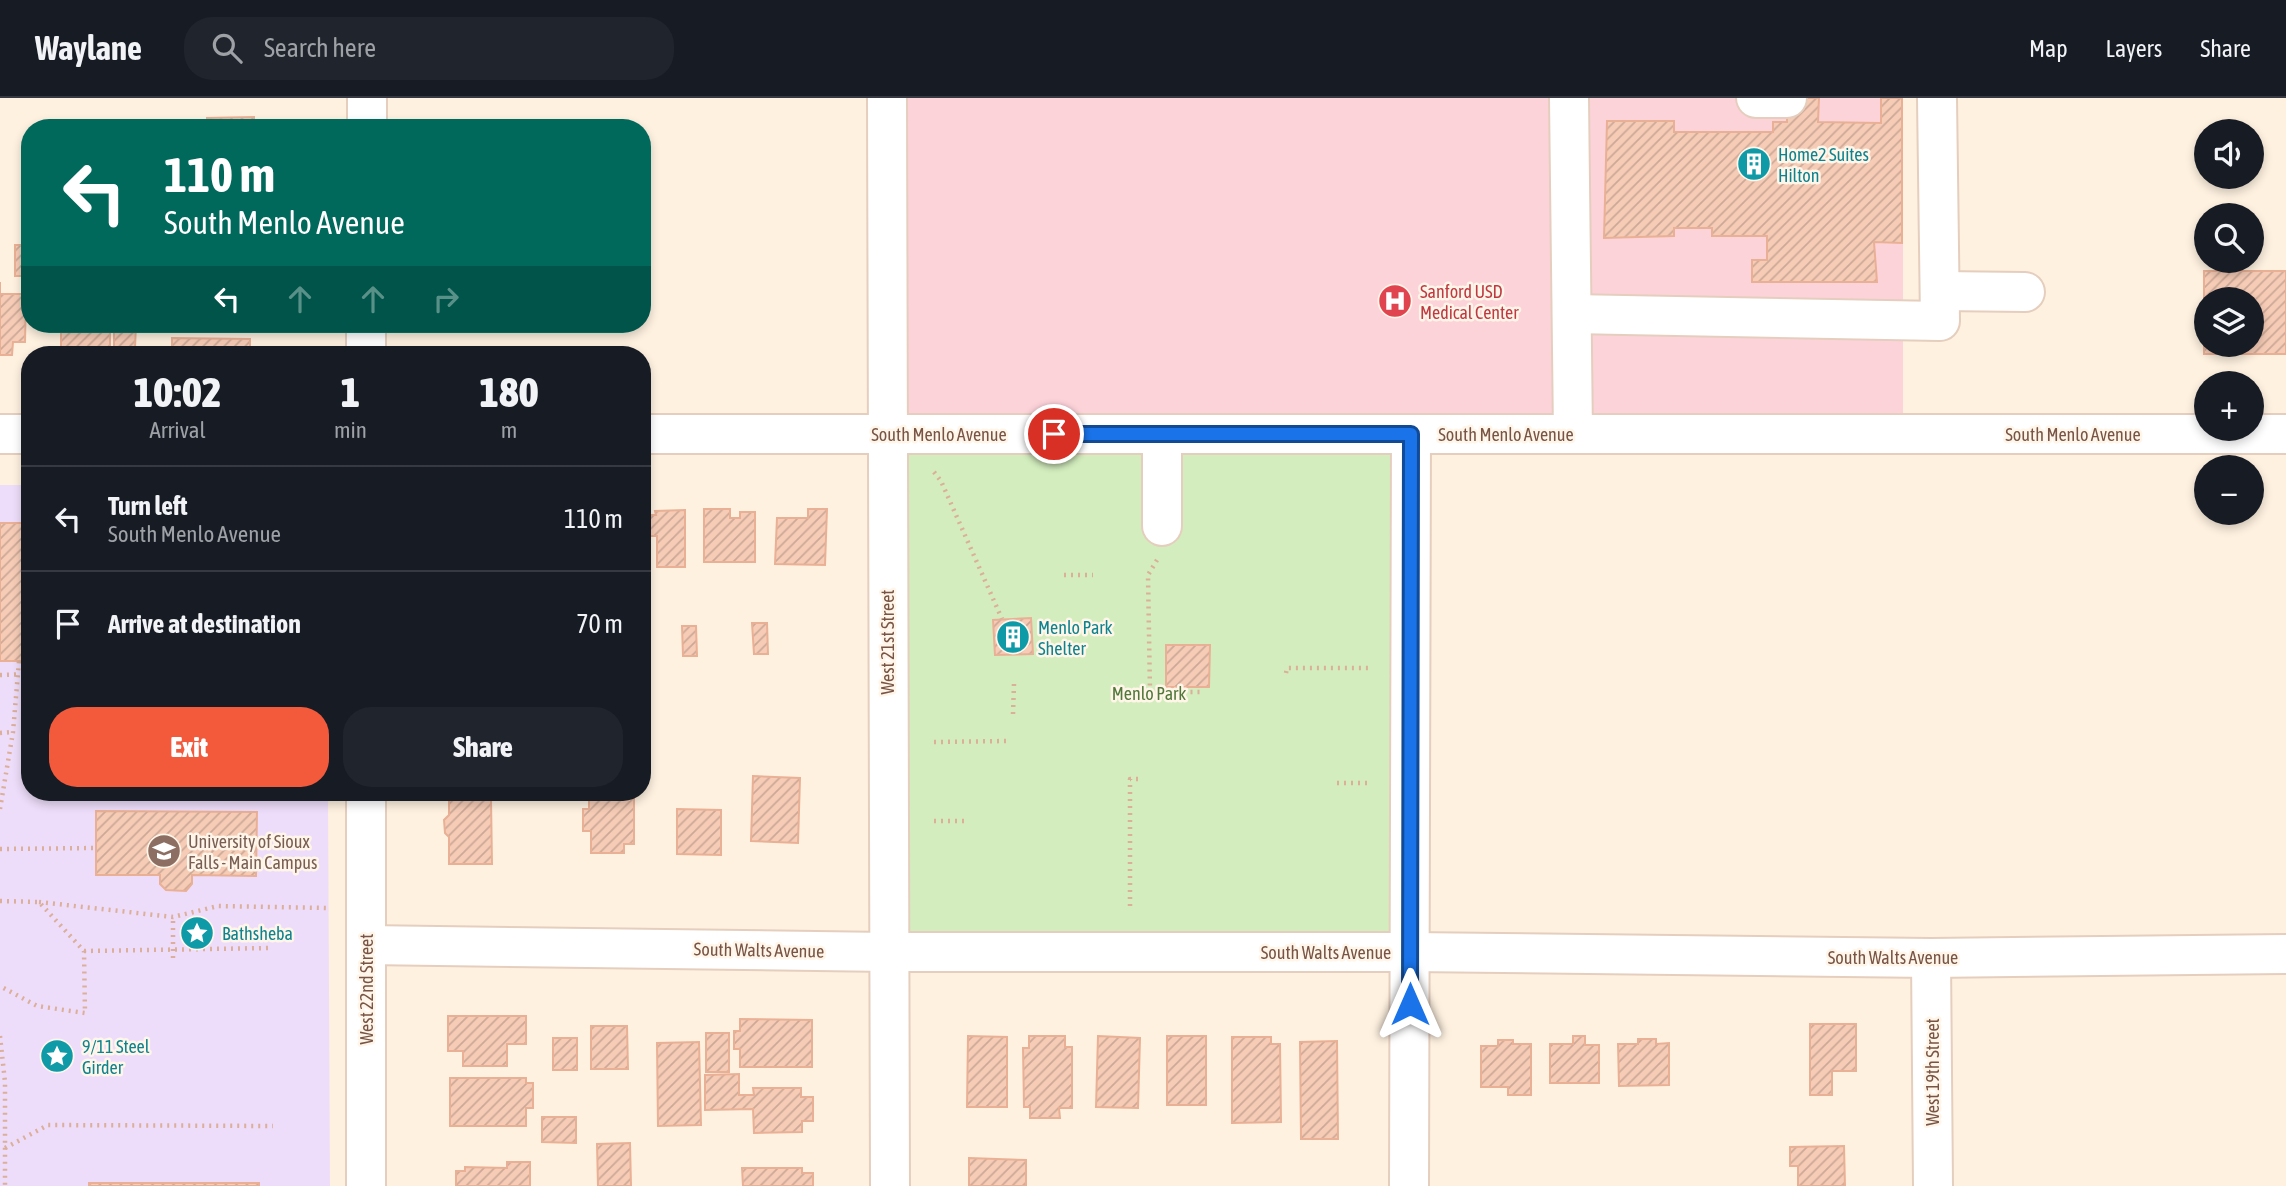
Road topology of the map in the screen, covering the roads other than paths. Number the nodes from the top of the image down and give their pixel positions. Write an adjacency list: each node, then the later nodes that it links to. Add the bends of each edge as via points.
1 (367, 98): 7 (street)
2 (887, 98): 14 (street, West 21st Street)
3 (1569, 98): 10 (street)
4 (1756, 98): 6 (street)
5 (1937, 98): 8 (street)
6 (1787, 99)
7 (367, 119)
8 (1940, 291): 9 (street); 10 (street, via 1940,321)
9 (2025, 292)
10 (1572, 314): 17 (street)
11 (0, 434): 12 (street)
12 (21, 434)
13 (651, 434): 14 (street, South Menlo Avenue)
14 (886, 434): 15 (street, South Menlo Avenue); 22 (street, West 21st Street)
15 (1162, 434): 16 (street, South Menlo Avenue); 19 (street)
16 (1411, 434): 17 (street, South Menlo Avenue); 23 (street)
17 (1573, 434): 18 (street, South Menlo Avenue)
18 (2286, 434)
19 (1162, 526)
20 (366, 801): 21 (street, West 22nd Street)
21 (366, 945): 22 (street, South Walts Avenue); 26 (street, West 22nd Street)
22 (888, 952): 23 (street, South Walts Avenue); 27 (street, West 21st Street)
23 (1411, 952): 25 (street, South Walts Avenue); 28 (street)
24 (2286, 954): 25 (street, South Walts Avenue)
25 (1931, 958): 29 (street, West 19th Street)
26 (366, 1186)
27 (890, 1186)
28 (1409, 1186)
29 (1933, 1186)

